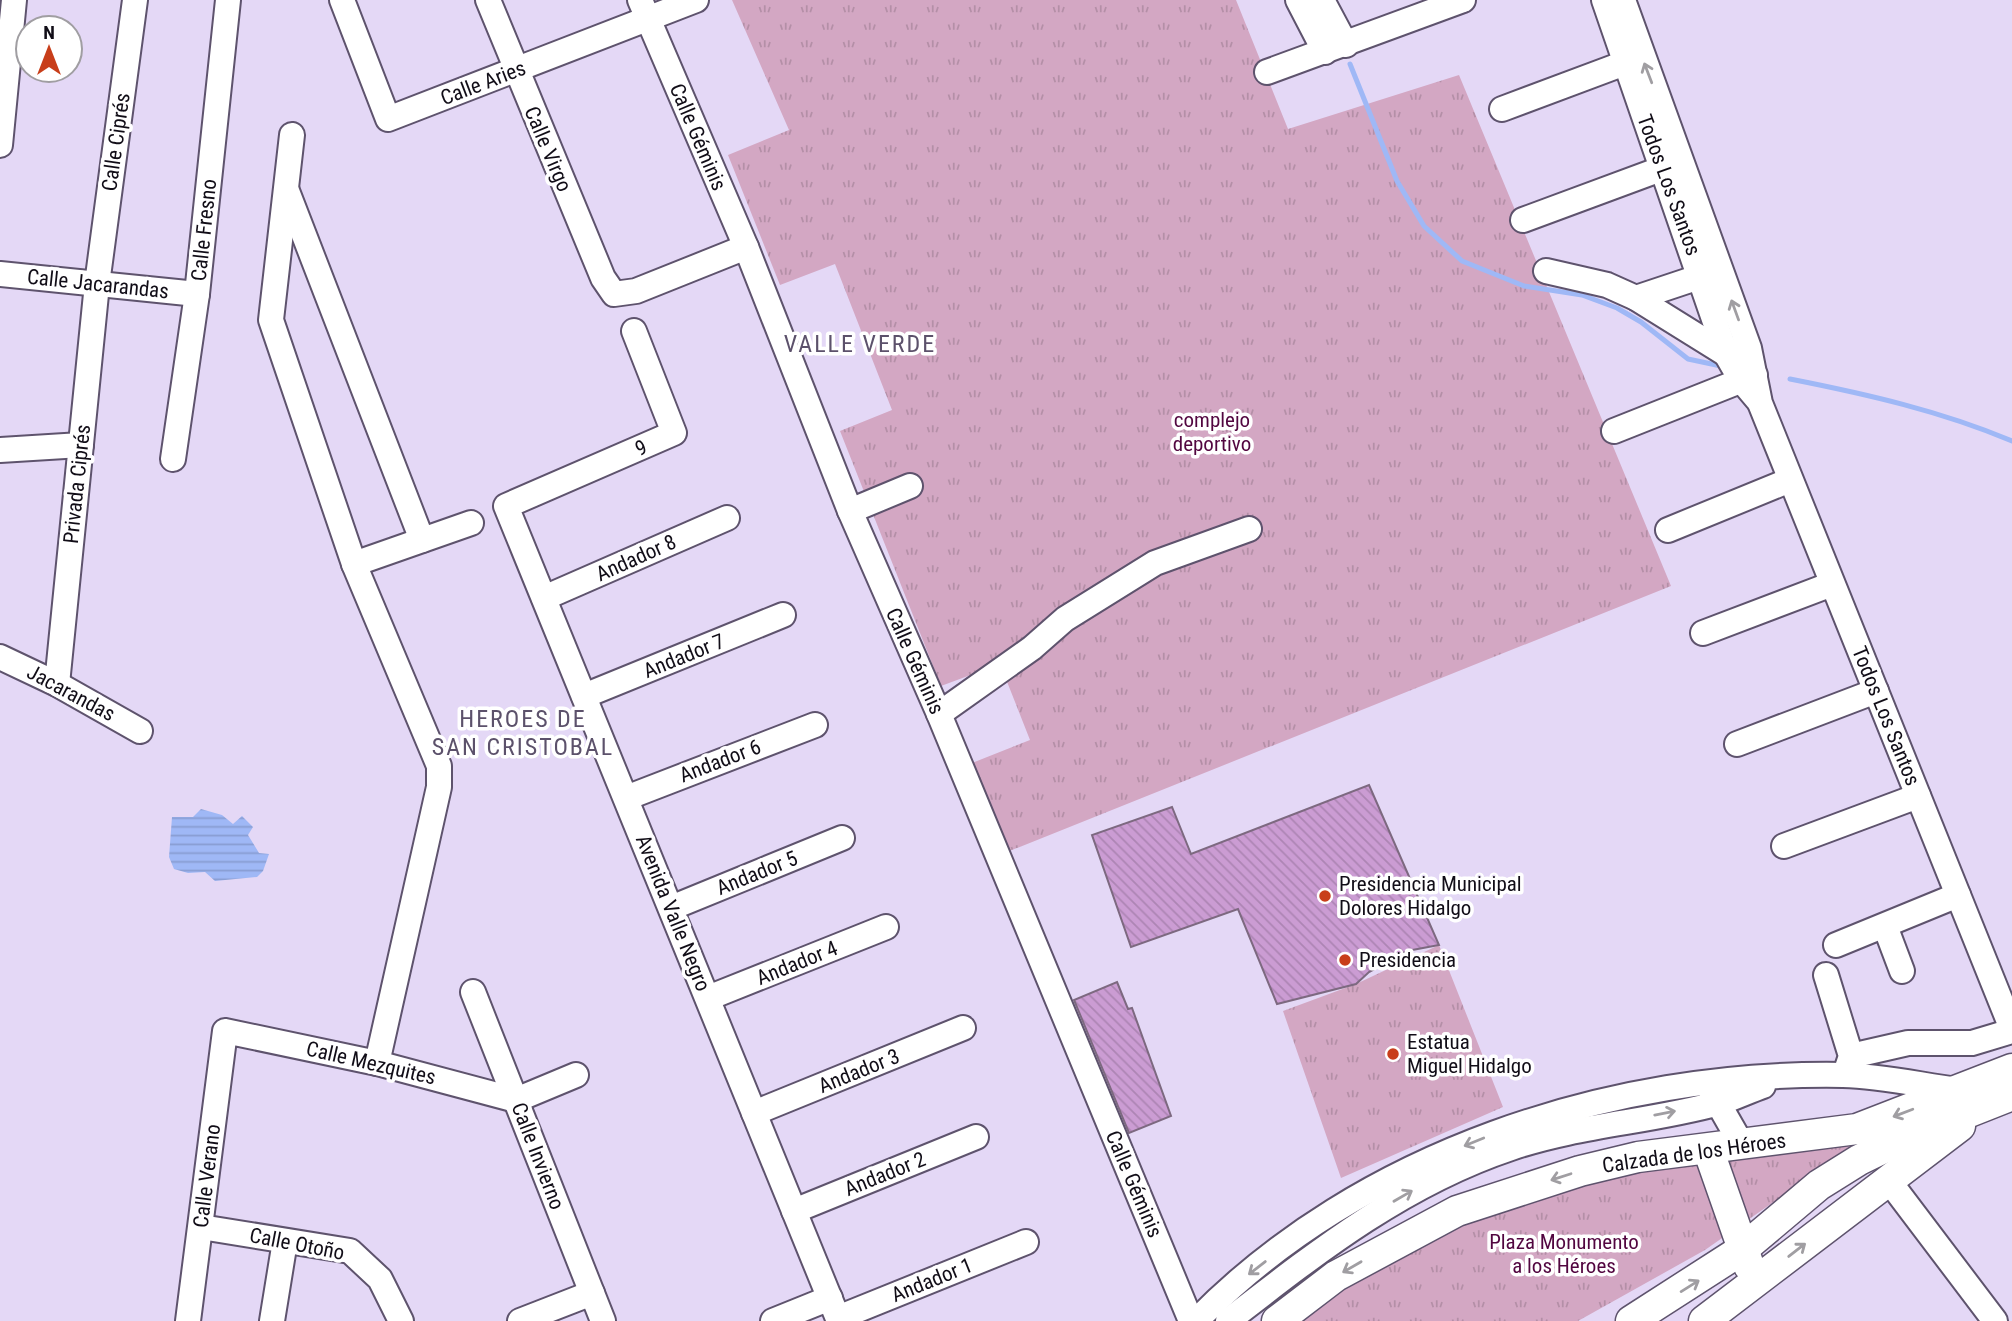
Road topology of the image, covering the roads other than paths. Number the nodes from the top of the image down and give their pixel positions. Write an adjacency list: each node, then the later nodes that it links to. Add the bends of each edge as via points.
1 (14, 0): 19 (street)
2 (135, 0): 27 (street, Calle Ciprés)
3 (228, 0): 28 (street, Calle Fresno)
4 (342, 0): 15 (street, Calle Aries, via 388,119)
5 (488, 0): 15 (street, Calle Virgo)
6 (696, 0): 12 (street, Calle Aries)
7 (1298, 0): 13 (street)
8 (1322, 0): 13 (street)
9 (1463, 0): 13 (street)
10 (1604, 0): 14 (street, Todos Los Santos)
11 (1623, 0): 20 (street, Todos Los Santos, one-way to 11)
12 (644, 10): 15 (street, Calle Aries); 23 (street, Calle Géminis)
13 (1335, 49): 16 (street)
14 (1625, 63): 17 (street); 20 (street, Todos Los Santos)
15 (515, 70): 23 (street, Calle Virgo, via 603,278 614,294 636,291)
16 (1268, 72)
17 (1502, 110)
18 (292, 135): 21 (street)
19 (0, 145)
20 (1672, 165): 22 (street); 26 (street, Todos Los Santos); 31 (street, Todos Los Santos, one-way to 20)
21 (286, 187): 45 (street); 46 (street, via 271,320)
22 (1523, 220)
23 (746, 247): 40 (street, Calle Géminis)
24 (1546, 271): 29 (street, via 1607,285)
25 (0, 274): 27 (street, Calle Jacarandas)
26 (1702, 276): 29 (street); 31 (street, Todos Los Santos)
27 (97, 284): 28 (street, Calle Jacarandas); 34 (street, Privada Ciprés)
28 (197, 294): 36 (street, Calle Fresno)
29 (1636, 298): 31 (street)
30 (634, 331): 39 (street, 9, via 674,433)
31 (1737, 351): 32 (street, Todos Los Santos)
32 (1748, 378): 33 (street); 37 (street, Todos Los Santos)
33 (1614, 431)
34 (81, 445): 35 (street); 52 (street, Privada Ciprés)
35 (0, 450)
36 (173, 459)
37 (1790, 480): 44 (street); 47 (street, Todos Los Santos)
38 (910, 486): 40 (street)
39 (506, 506): 48 (street, Avenida Valle Negro)
40 (850, 511): 55 (street, Calle Géminis)
41 (727, 518): 48 (street, Andador 8)
42 (471, 523): 45 (street)
43 (1249, 529): 55 (street, via 1155,563 1065,619)
44 (1668, 530)
45 (422, 540): 46 (street)
46 (354, 564): 75 (street, via 439,766 439,788)
47 (1832, 584): 50 (street); 53 (street, Todos Los Santos)
48 (544, 598): 54 (street, Avenida Valle Negro)
49 (783, 615): 54 (street, Andador 7)
50 (1703, 633)
51 (0, 657): 52 (street, Jacarandas)
52 (57, 684): 57 (street, Jacarandas)
53 (1875, 691): 58 (street); 59 (street, Todos Los Santos)
54 (584, 696): 60 (street, Avenida Valle Negro)
55 (939, 714): 103 (street, Calle Géminis)
56 (815, 725): 60 (street, Andador 6)
57 (140, 730)
58 (1737, 744)
59 (1918, 796): 62 (street); 63 (street, Todos Los Santos)
60 (626, 798): 64 (street, Avenida Valle Negro)
61 (842, 838): 64 (street, Andador 5)
62 (1784, 846)
63 (1958, 895): 65 (street); 73 (street, Todos Los Santos)
64 (671, 908): 71 (street, Avenida Valle Negro)
65 (1885, 926): 67 (street); 68 (street)
66 (886, 927): 71 (street, Andador 4)
67 (1836, 946)
68 (1902, 971)
69 (1826, 975): 76 (street)
70 (473, 992): 82 (street, Calle Invierno)
71 (708, 998): 83 (street, Avenida Valle Negro)
72 (963, 1028): 83 (street, Andador 3)
73 (2012, 1030): 76 (street, via 1972,1043 1908,1044)
74 (225, 1031): 75 (street, Calle Mezquites); 89 (street, Calle Verano)
75 (377, 1063): 82 (street, Calle Mezquites)
76 (1848, 1065): 79 (street); 80 (street)
77 (2012, 1069): 79 (main road, Calzada de los Héroes)
78 (576, 1075): 82 (street)
79 (1958, 1090): 85 (main road, Calzada de los Héroes, one-way to 85, via 1857,1129)
80 (1712, 1093): 85 (street); 90 (street, via 1519,1124 1363,1195)
81 (2001, 1099): 87 (main road); 93 (main road, via 1859,1160 1819,1185)
82 (516, 1100): 95 (street, Calle Invierno)
83 (754, 1113): 88 (street, Avenida Valle Negro)
84 (976, 1137): 88 (street, Andador 2)
85 (1742, 1145): 86 (main road, Calzada de los Héroes)
86 (1708, 1149): 93 (main road); 106 (main road, Calzada de los Héroes, one-way to 106, via 1638,1157 1580,1171 1457,1211 1336,1276)
87 (1889, 1181): 94 (main road, one-way to 87); 109 (street)
88 (794, 1211): 96 (street, Avenida Valle Negro)
89 (201, 1227): 91 (street, Calle Otoño); 97 (street, Calle Verano)
90 (1314, 1238): 104 (street, one-way to 104, via 1223,1293); 105 (street)
91 (285, 1241): 98 (street); 99 (street, Calle Otoño, via 350,1251 380,1279)
92 (1026, 1242): 96 (street, Andador 1)
93 (1743, 1249): 94 (main road); 107 (main road, one-way to 93)
94 (1756, 1283): 108 (main road)
95 (592, 1293): 100 (street); 101 (street, Calle Invierno)
96 (835, 1312): 102 (street, Andador 1)
97 (188, 1321)
98 (272, 1321)
99 (401, 1321)
100 (520, 1321)
101 (603, 1321)
102 (773, 1321)
103 (1191, 1321)
104 (1196, 1321)
105 (1228, 1321)
106 (1277, 1321)
107 (1631, 1321)
108 (1704, 1321)
109 (1995, 1321)

